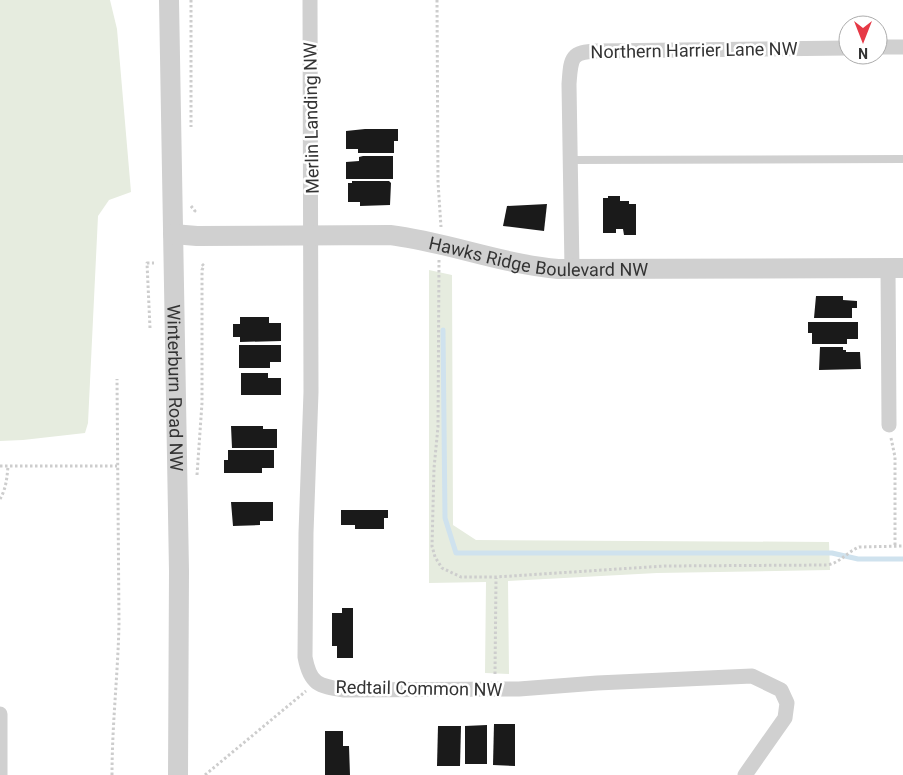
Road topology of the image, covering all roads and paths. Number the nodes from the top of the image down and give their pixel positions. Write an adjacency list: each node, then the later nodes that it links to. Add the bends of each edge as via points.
1 (169, 0): 14 (street, Winterburn Road NW)
2 (191, 0): 8 (path)
3 (310, 0): 15 (street, Merlin Landing NW)
4 (437, 0): 13 (path)
5 (888, 47): 6 (street)
6 (903, 47)
7 (838, 48): 10 (street, Northern Harrier Lane NW, via 582,51 570,65)
8 (191, 127)
9 (903, 159): 10 (lane)
10 (572, 160): 20 (street, Northern Harrier Lane NW)
11 (191, 206): 12 (path, via 195,211)
12 (192, 213)
13 (440, 230)
14 (173, 234): 15 (street, Hawks Ridge Boulevard NW); 37 (street, Winterburn Road NW, via 179,571)
15 (312, 235): 20 (street, Hawks Ridge Boulevard NW, via 413,238 535,267); 32 (street, Redtail Common NW, via 306,657 308,671)
16 (440, 260): 31 (path, via 438,427 432,546 442,568 450,573 461,577)
17 (154, 263): 21 (path, via 147,263)
18 (201, 263): 27 (path, via 204,266 202,403)
19 (896, 268): 20 (street, Hawks Ridge Boulevard NW); 23 (street)
20 (572, 269)
21 (150, 328)
22 (117, 379): 26 (path)
23 (889, 425): 29 (path, via 895,457)
24 (0, 466): 25 (path)
25 (8, 466): 26 (path); 28 (path, via 7,481)
26 (117, 466): 36 (path, via 119,649)
27 (196, 480)
28 (0, 499)
29 (895, 546): 30 (path); 31 (path, via 859,547 834,564 827,565 664,566)
30 (903, 546)
31 (496, 577): 33 (path)
32 (316, 683): 33 (street, Redtail Common NW, via 344,690); 38 (path)
33 (495, 690): 39 (street, Redtail Common NW, via 752,676 781,690 787,702 785,718)
34 (0, 714): 35 (street)
35 (0, 775)
36 (112, 775)
37 (178, 775)
38 (205, 775)
39 (745, 775)

